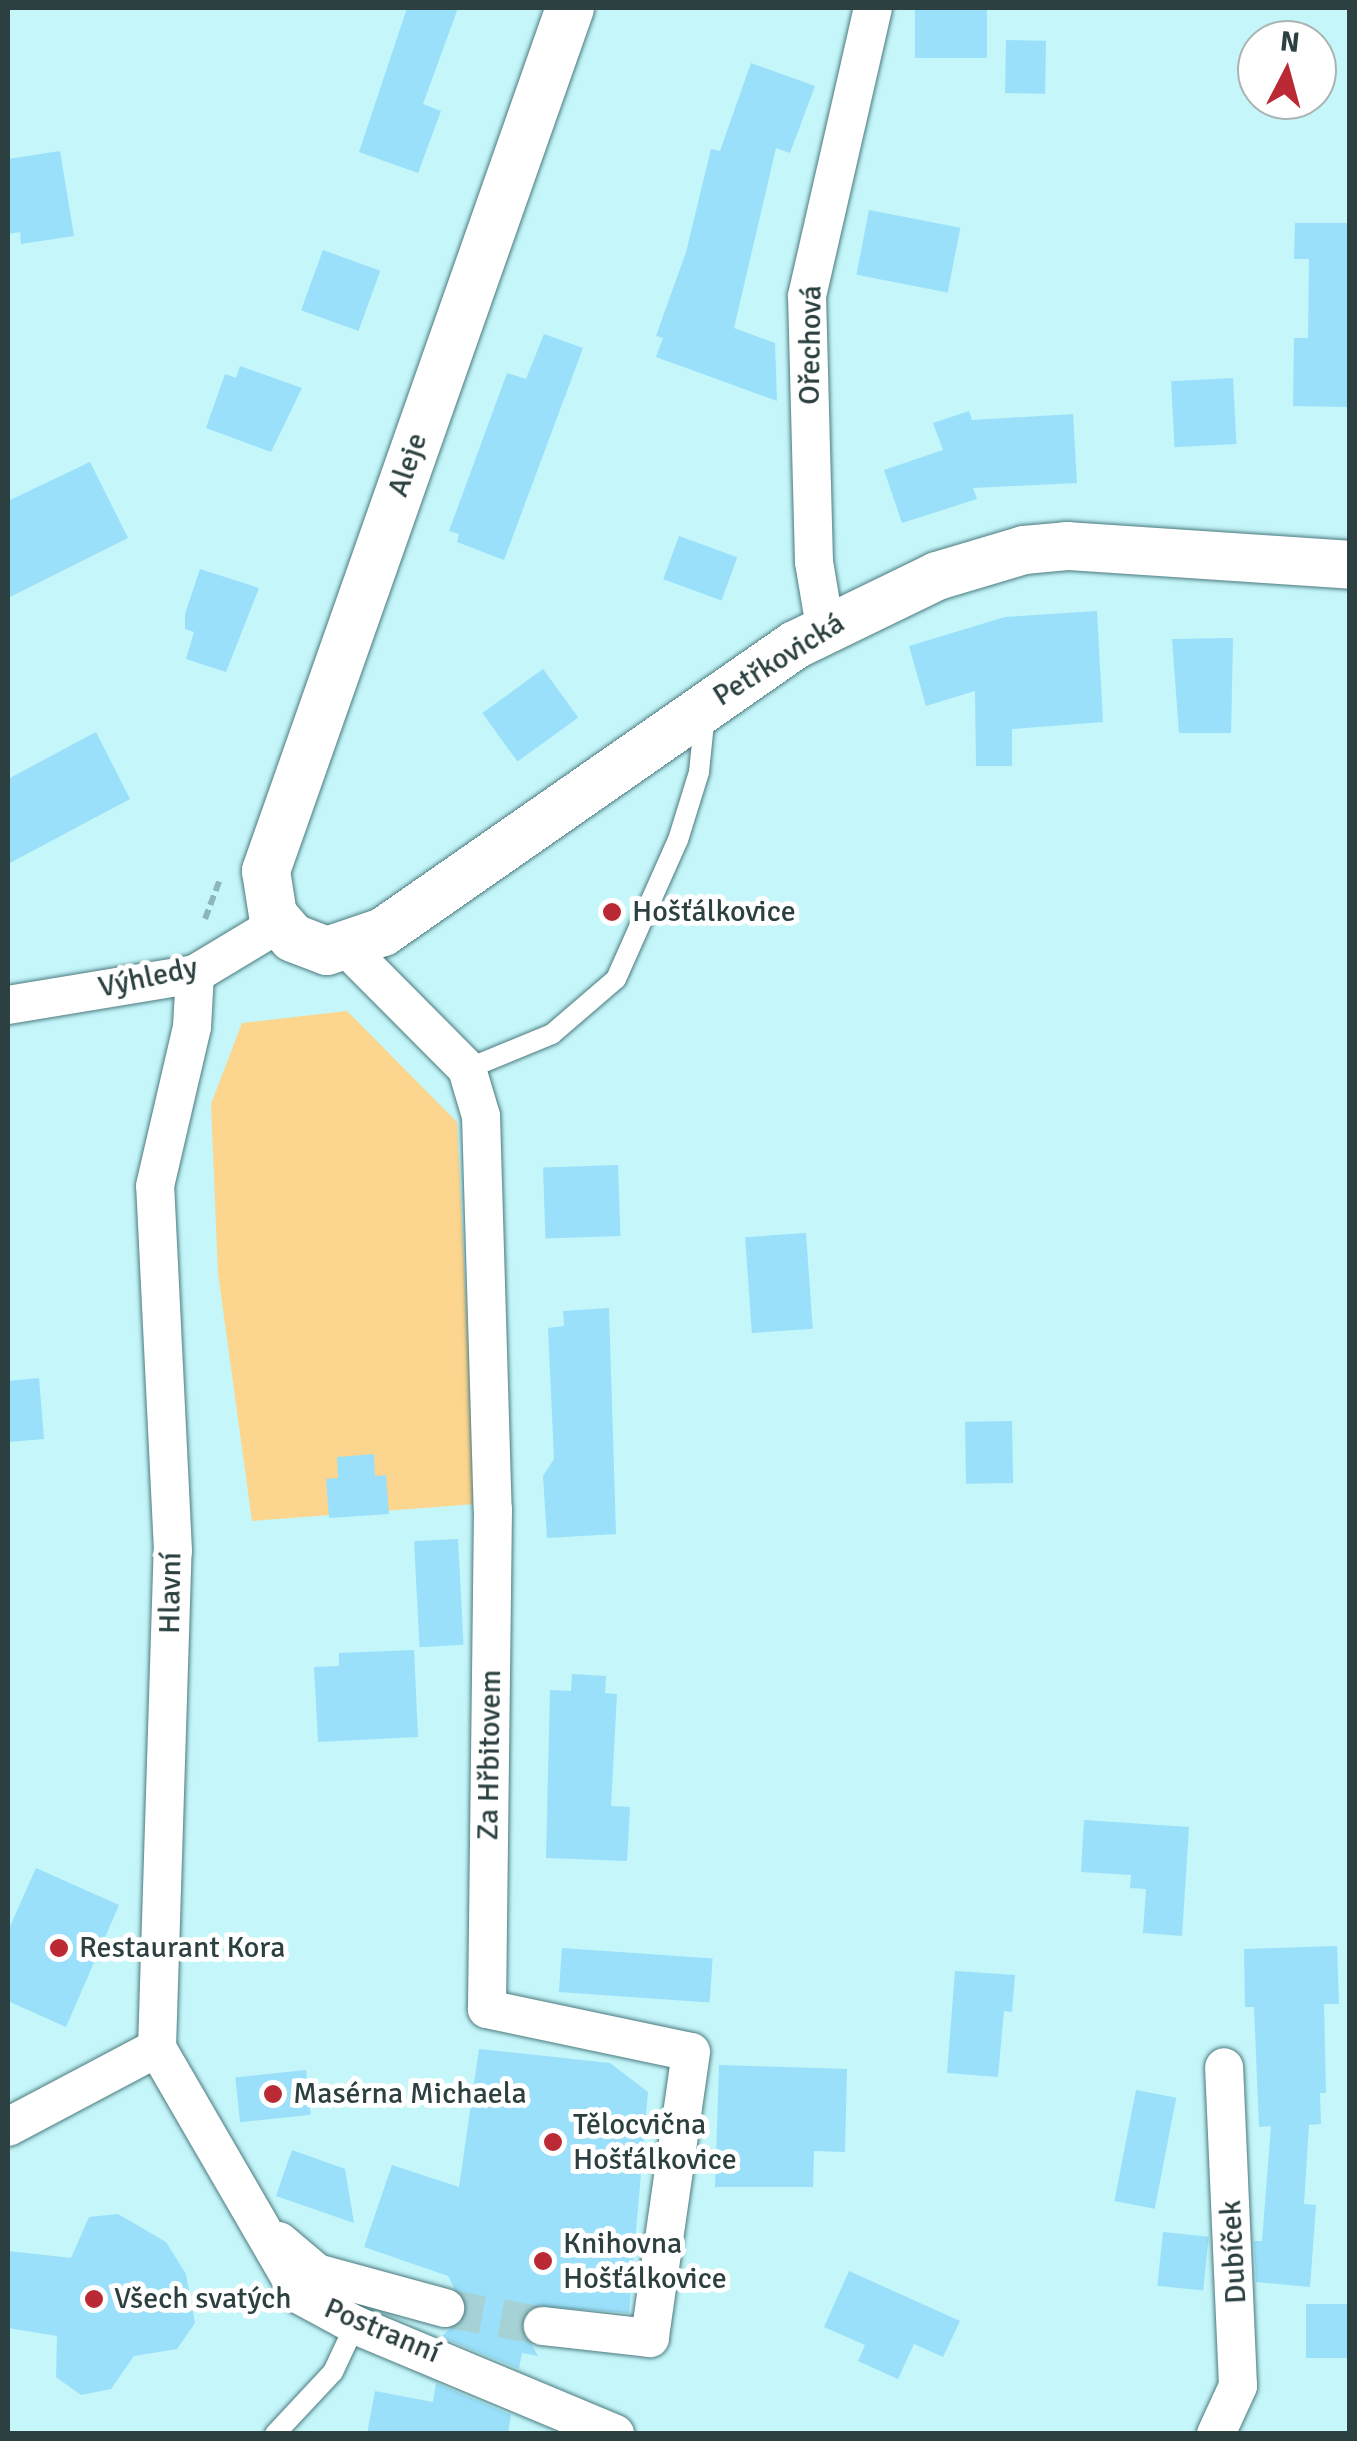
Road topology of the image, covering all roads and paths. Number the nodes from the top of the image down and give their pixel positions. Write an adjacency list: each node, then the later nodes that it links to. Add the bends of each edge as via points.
1 (570, 8): 6 (street, Aleje, via 269,859 265,892)
2 (873, 8): 4 (street, Ořechová, via 806,296 814,562)
3 (1350, 565): 4 (street, Petřkovická, via 1125,545 1045,547 937,576)
4 (826, 627): 5 (street, Petřkovická)
5 (704, 706): 7 (street, Petřkovická, via 408,916); 10 (lane, via 702,758 678,840 616,979 552,1034)
6 (278, 924): 7 (street, via 309,947); 8 (street, Výhledy)
7 (347, 948): 10 (street, Za Hřbitovem)
8 (195, 974): 9 (street, Výhledy); 11 (street, Hlavní, via 192,1027 155,1186 172,1552)
9 (8, 1006)
10 (467, 1069): 17 (street, Za Hřbitovem, via 481,1116 493,1510 487,2009 690,2052 650,2338)
11 (157, 2048): 13 (street); 14 (street, Postranní)
12 (1224, 2067): 20 (street, Dubíček, via 1238,2386)
13 (8, 2127)
14 (264, 2228): 15 (street, via 317,2273); 16 (street, Postranní, via 300,2294)
15 (444, 2308)
16 (356, 2325): 18 (lane, via 333,2372); 19 (street, Postranní)
17 (543, 2326)
18 (275, 2434)
19 (615, 2434)
20 (1216, 2434)

